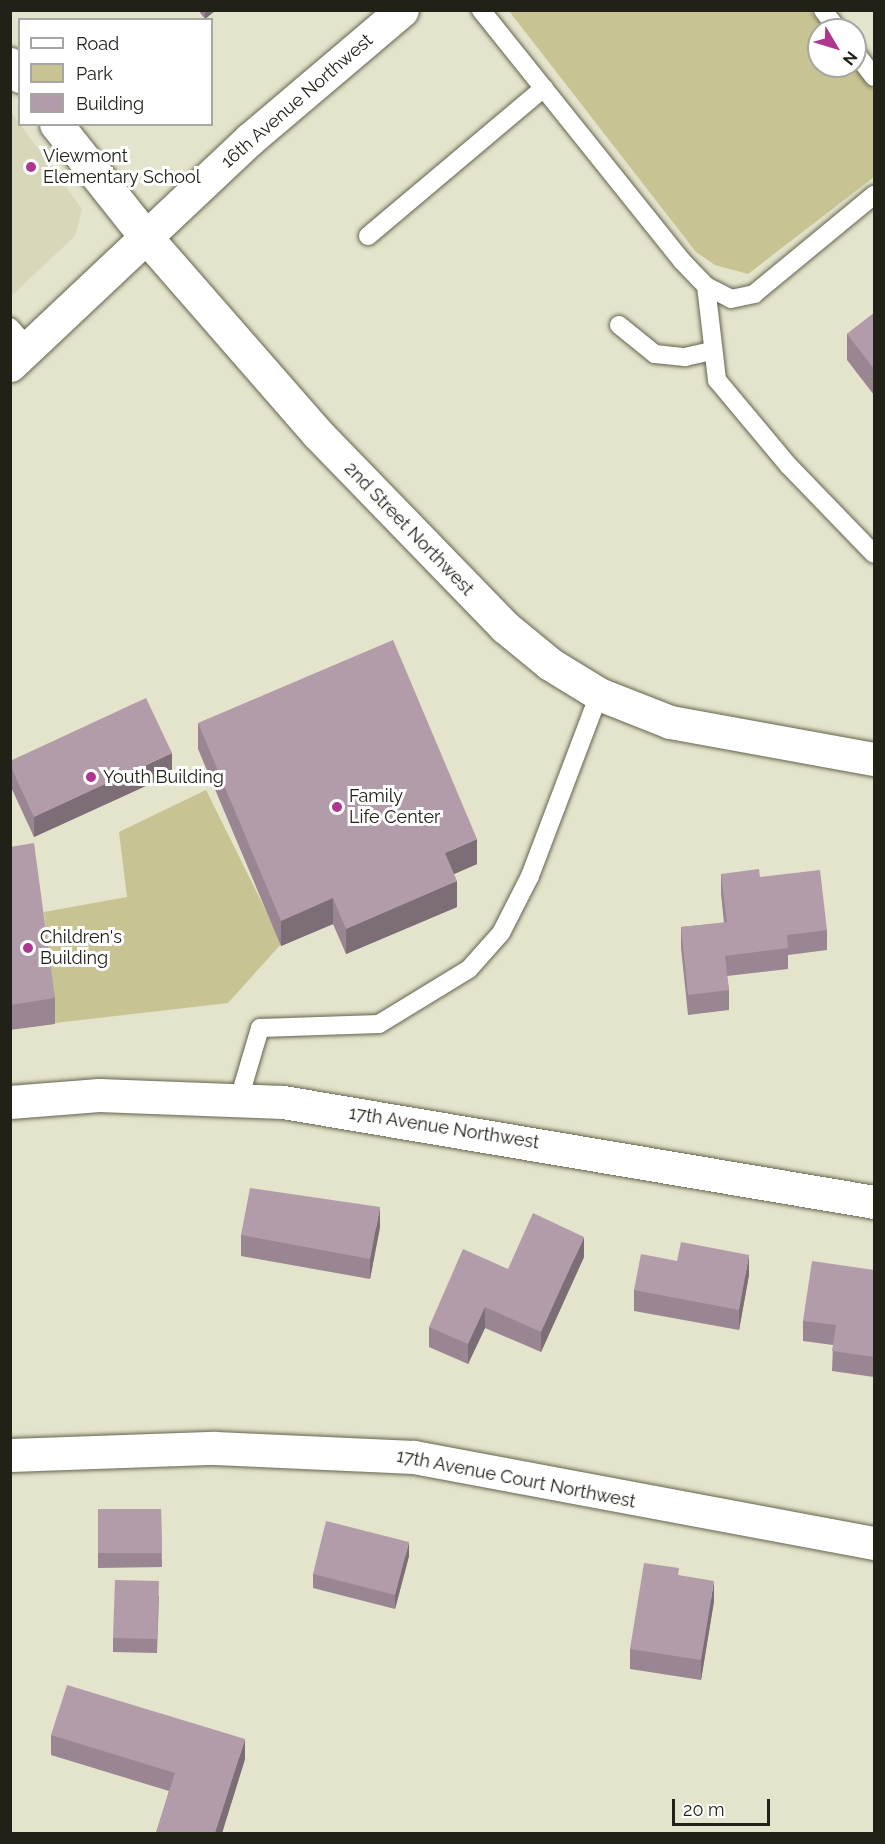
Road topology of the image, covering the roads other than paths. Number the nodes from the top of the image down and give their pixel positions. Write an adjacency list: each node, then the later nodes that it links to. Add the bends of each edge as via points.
1 (402, 10): 7 (street, 16th Avenue Northwest)
2 (482, 10): 3 (lane)
3 (544, 88): 6 (lane); 8 (lane)
4 (58, 126): 7 (street, 2nd Street Northwest)
5 (874, 195): 8 (lane, via 753,294 731,299)
6 (368, 236)
7 (146, 237): 10 (street, 16th Avenue Northwest); 13 (street, 2nd Street Northwest, via 318,434 505,627 550,664)
8 (706, 286): 11 (lane)
9 (619, 325): 11 (lane, via 655,354 685,357)
10 (16, 347)
11 (710, 351): 12 (lane, via 717,380 738,408)
12 (874, 554)
13 (599, 694): 14 (street, 2nd Street Northwest, via 670,722); 15 (lane, via 530,876 501,933 469,969 379,1024 260,1028)
14 (874, 759)
15 (239, 1099): 16 (street, 17th Avenue Northwest, via 99,1095); 17 (street, 17th Avenue Northwest, via 665,1164)
16 (10, 1102)
17 (874, 1202)
18 (10, 1455): 19 (street, 17th Avenue Court Northwest, via 215,1448 414,1458)
19 (874, 1543)

